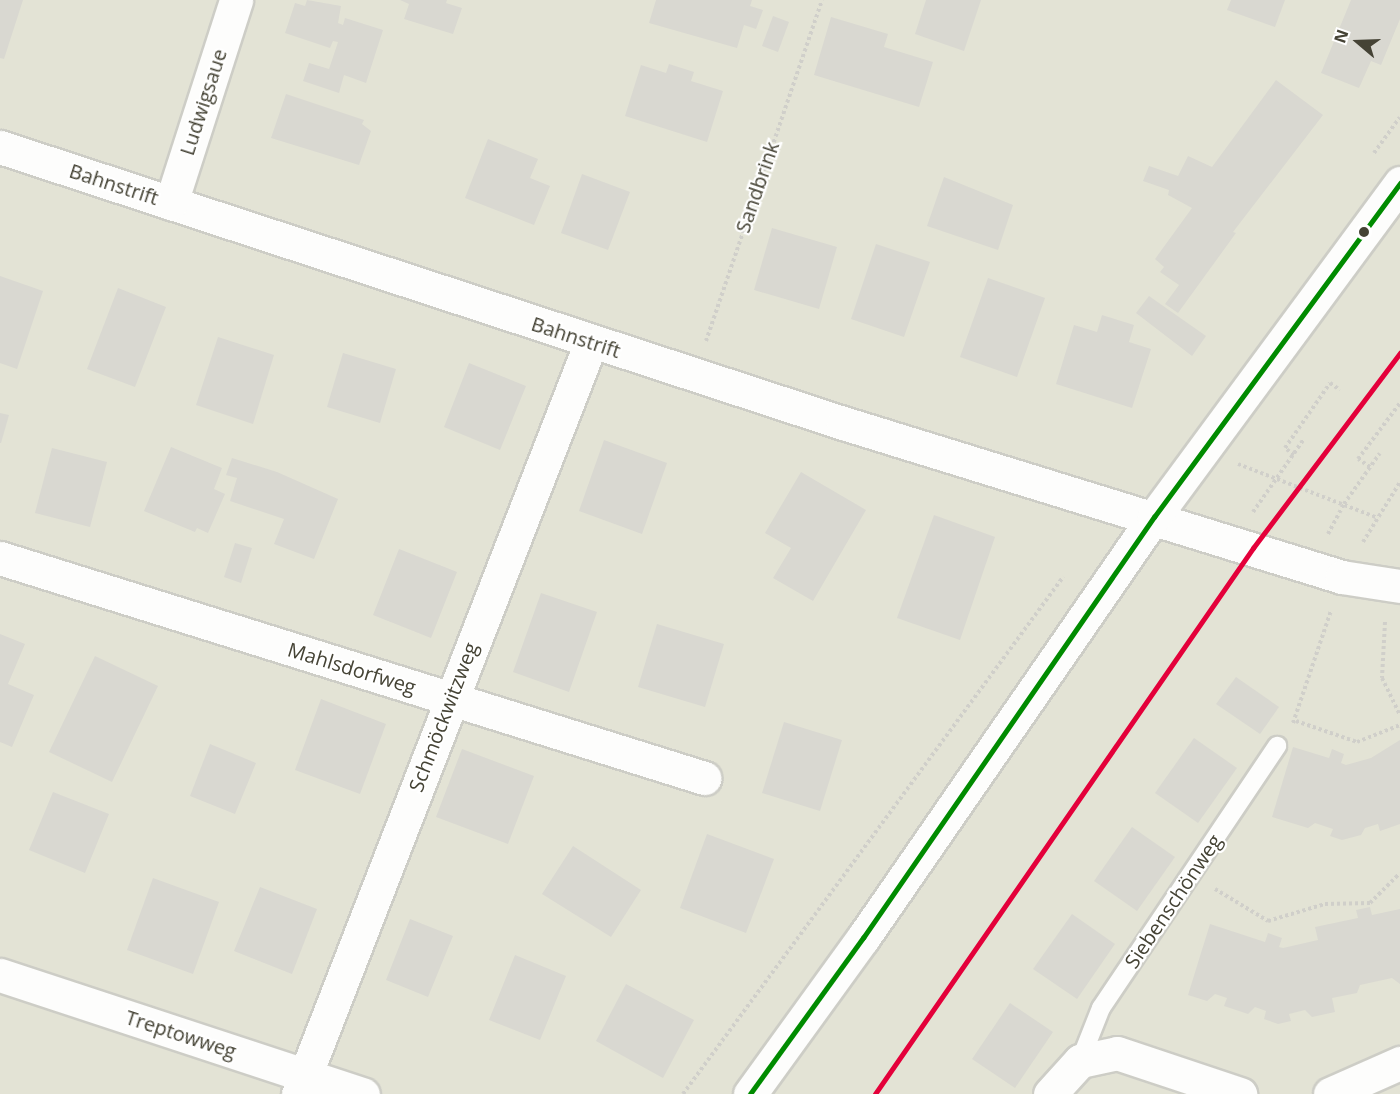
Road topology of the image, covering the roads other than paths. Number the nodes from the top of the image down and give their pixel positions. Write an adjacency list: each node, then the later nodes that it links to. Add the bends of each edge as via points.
1 (236, 0): 4 (street, Ludwigsaue)
2 (0, 147): 4 (street, Bahnstrift)
3 (1400, 183): 6 (street)
4 (171, 203): 5 (street, Bahnstrift)
5 (591, 342): 6 (street, Bahnstrift); 9 (street, Schmöckwitzweg)
6 (1154, 517): 8 (street, Bahnstrift, via 1342,577); 18 (street, via 863,938)
7 (0, 558): 9 (street, Mahlsdorfweg)
8 (1393, 586)
9 (449, 699): 11 (street, Mahlsdorfweg); 15 (street, Schmöckwitzweg)
10 (1277, 746): 13 (lane, Siebenschönweg, via 1101,1008)
11 (704, 778)
12 (0, 975): 15 (street, Treptowweg)
13 (1080, 1061): 19 (street, Siebenschönweg); 20 (street, via 1117,1053)
14 (1400, 1063): 16 (street)
15 (302, 1084): 17 (street, Treptowweg)
16 (1346, 1091)
17 (363, 1094)
18 (750, 1094)
19 (1050, 1094)
20 (1240, 1094)

